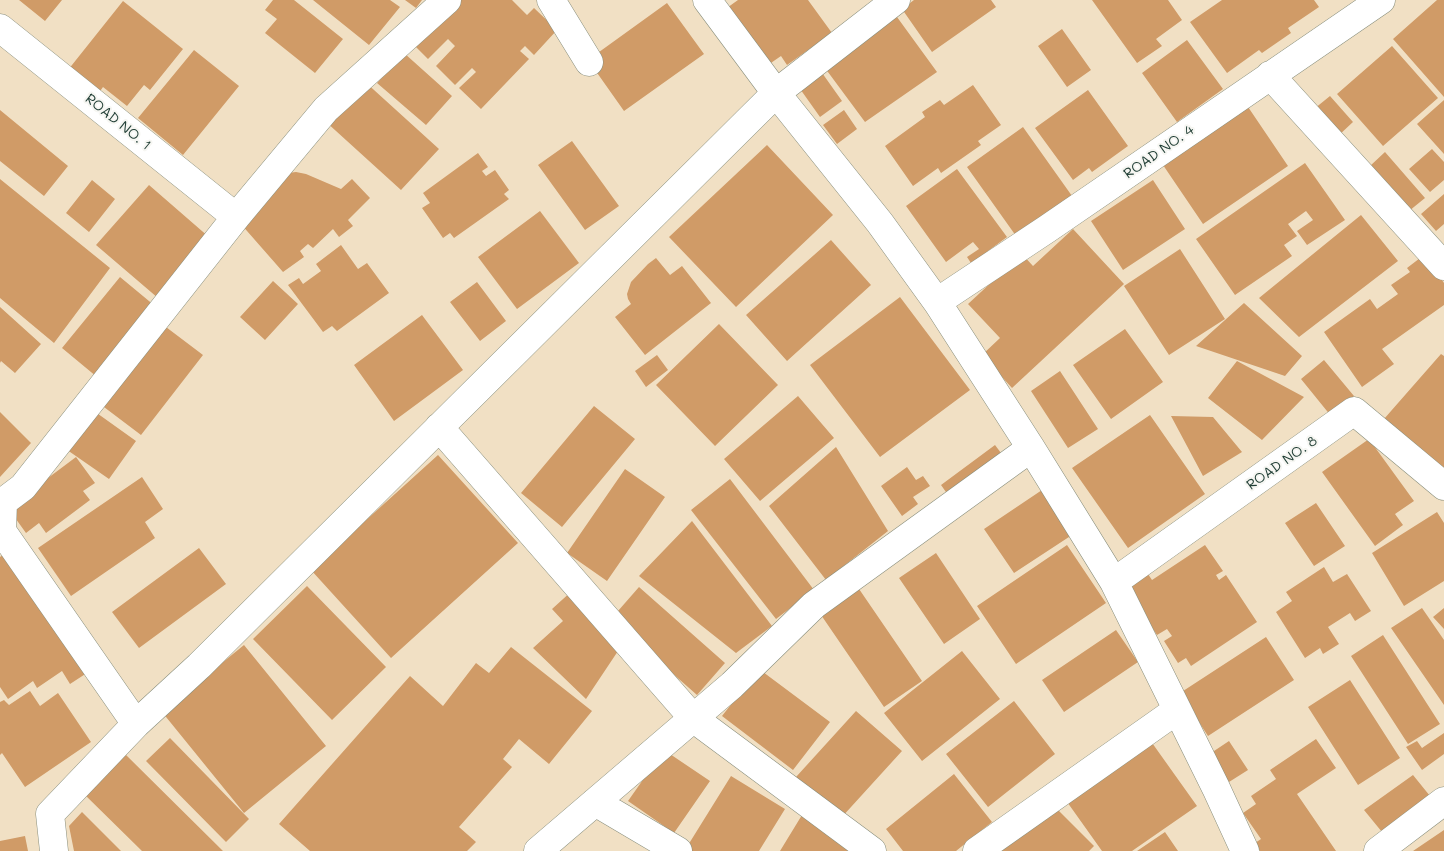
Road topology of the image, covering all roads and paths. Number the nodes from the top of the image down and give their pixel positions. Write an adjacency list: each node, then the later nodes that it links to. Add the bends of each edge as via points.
1 (447, 0): 10 (street, via 326,110)
2 (552, 0): 7 (street)
3 (707, 0): 9 (street)
4 (896, 0): 9 (street)
5 (1381, 0): 8 (street, ROAD NO. 4)
6 (0, 28): 10 (street, ROAD NO. 1)
7 (589, 62)
8 (1270, 75): 11 (street); 12 (street, ROAD NO. 4)
9 (776, 93): 12 (street, via 880,223); 13 (street)
10 (236, 217): 16 (street, via 23,487)
11 (1444, 266)
12 (937, 302): 14 (street)
13 (439, 427): 19 (street); 20 (street)
14 (1031, 448): 17 (street); 19 (street, via 814,605 732,685)
15 (1444, 486): 17 (street, ROAD NO. 8, via 1354,411)
16 (2, 502): 20 (street, via 2,531)
17 (1114, 582): 18 (street)
18 (1177, 710): 27 (street); 28 (street)
19 (693, 718): 21 (street); 26 (street)
20 (136, 724): 23 (street, via 50,814)
21 (595, 802): 24 (street); 25 (street)
22 (1444, 802): 29 (street)
23 (54, 851)
24 (538, 851)
25 (678, 851)
26 (872, 851)
27 (977, 851)
28 (1245, 851)
29 (1378, 851)

